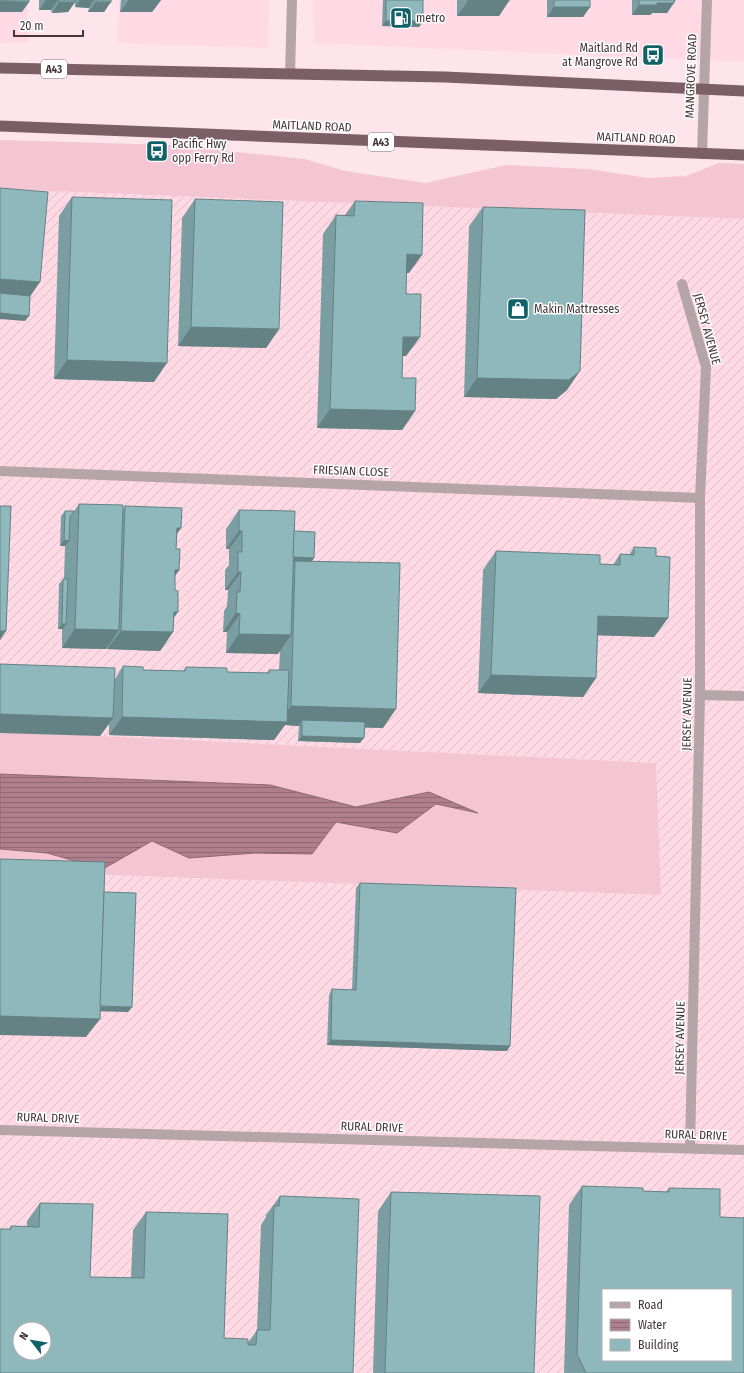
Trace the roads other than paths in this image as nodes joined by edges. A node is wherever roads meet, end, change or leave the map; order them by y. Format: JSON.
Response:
{"nodes":[{"id":1,"x":292,"y":0,"type":"edge"},
{"id":2,"x":707,"y":0,"type":"edge"},
{"id":3,"x":0,"y":68,"type":"edge"},
{"id":4,"x":290,"y":74,"type":"junction"},
{"id":5,"x":704,"y":88,"type":"junction"},
{"id":6,"x":744,"y":91,"type":"edge"},
{"id":7,"x":0,"y":126,"type":"edge"},
{"id":8,"x":702,"y":154,"type":"junction"},
{"id":9,"x":744,"y":155,"type":"edge"},
{"id":10,"x":682,"y":284,"type":"dead end"},
{"id":11,"x":0,"y":471,"type":"edge"},
{"id":12,"x":700,"y":498,"type":"junction"},
{"id":13,"x":700,"y":695,"type":"junction"},
{"id":14,"x":744,"y":696,"type":"edge"},
{"id":15,"x":0,"y":1130,"type":"edge"},
{"id":16,"x":690,"y":1148,"type":"junction"},
{"id":17,"x":744,"y":1150,"type":"edge"}],
"edges":[{"from":1,"to":4,"type":"street"},
{"from":2,"to":5,"type":"street","name":"MANGROVE ROAD"},
{"from":3,"to":4,"type":"highway","number":"A43"},
{"from":4,"to":5,"type":"highway","number":"A43"},
{"from":5,"to":6,"type":"highway","number":"A43"},
{"from":5,"to":8,"type":"street","name":"MANGROVE ROAD"},
{"from":7,"to":8,"type":"highway","name":"MAITLAND ROAD","number":"A43"},
{"from":8,"to":9,"type":"highway","name":"MAITLAND ROAD","number":"A43"},
{"from":10,"to":12,"type":"street","name":"JERSEY AVENUE"},
{"from":11,"to":12,"type":"street","name":"FRIESIAN CLOSE"},
{"from":12,"to":13,"type":"street","name":"JERSEY AVENUE"},
{"from":13,"to":14,"type":"street"},
{"from":13,"to":16,"type":"street","name":"JERSEY AVENUE"},
{"from":15,"to":16,"type":"street","name":"RURAL DRIVE"},
{"from":16,"to":17,"type":"street","name":"RURAL DRIVE"}]}
